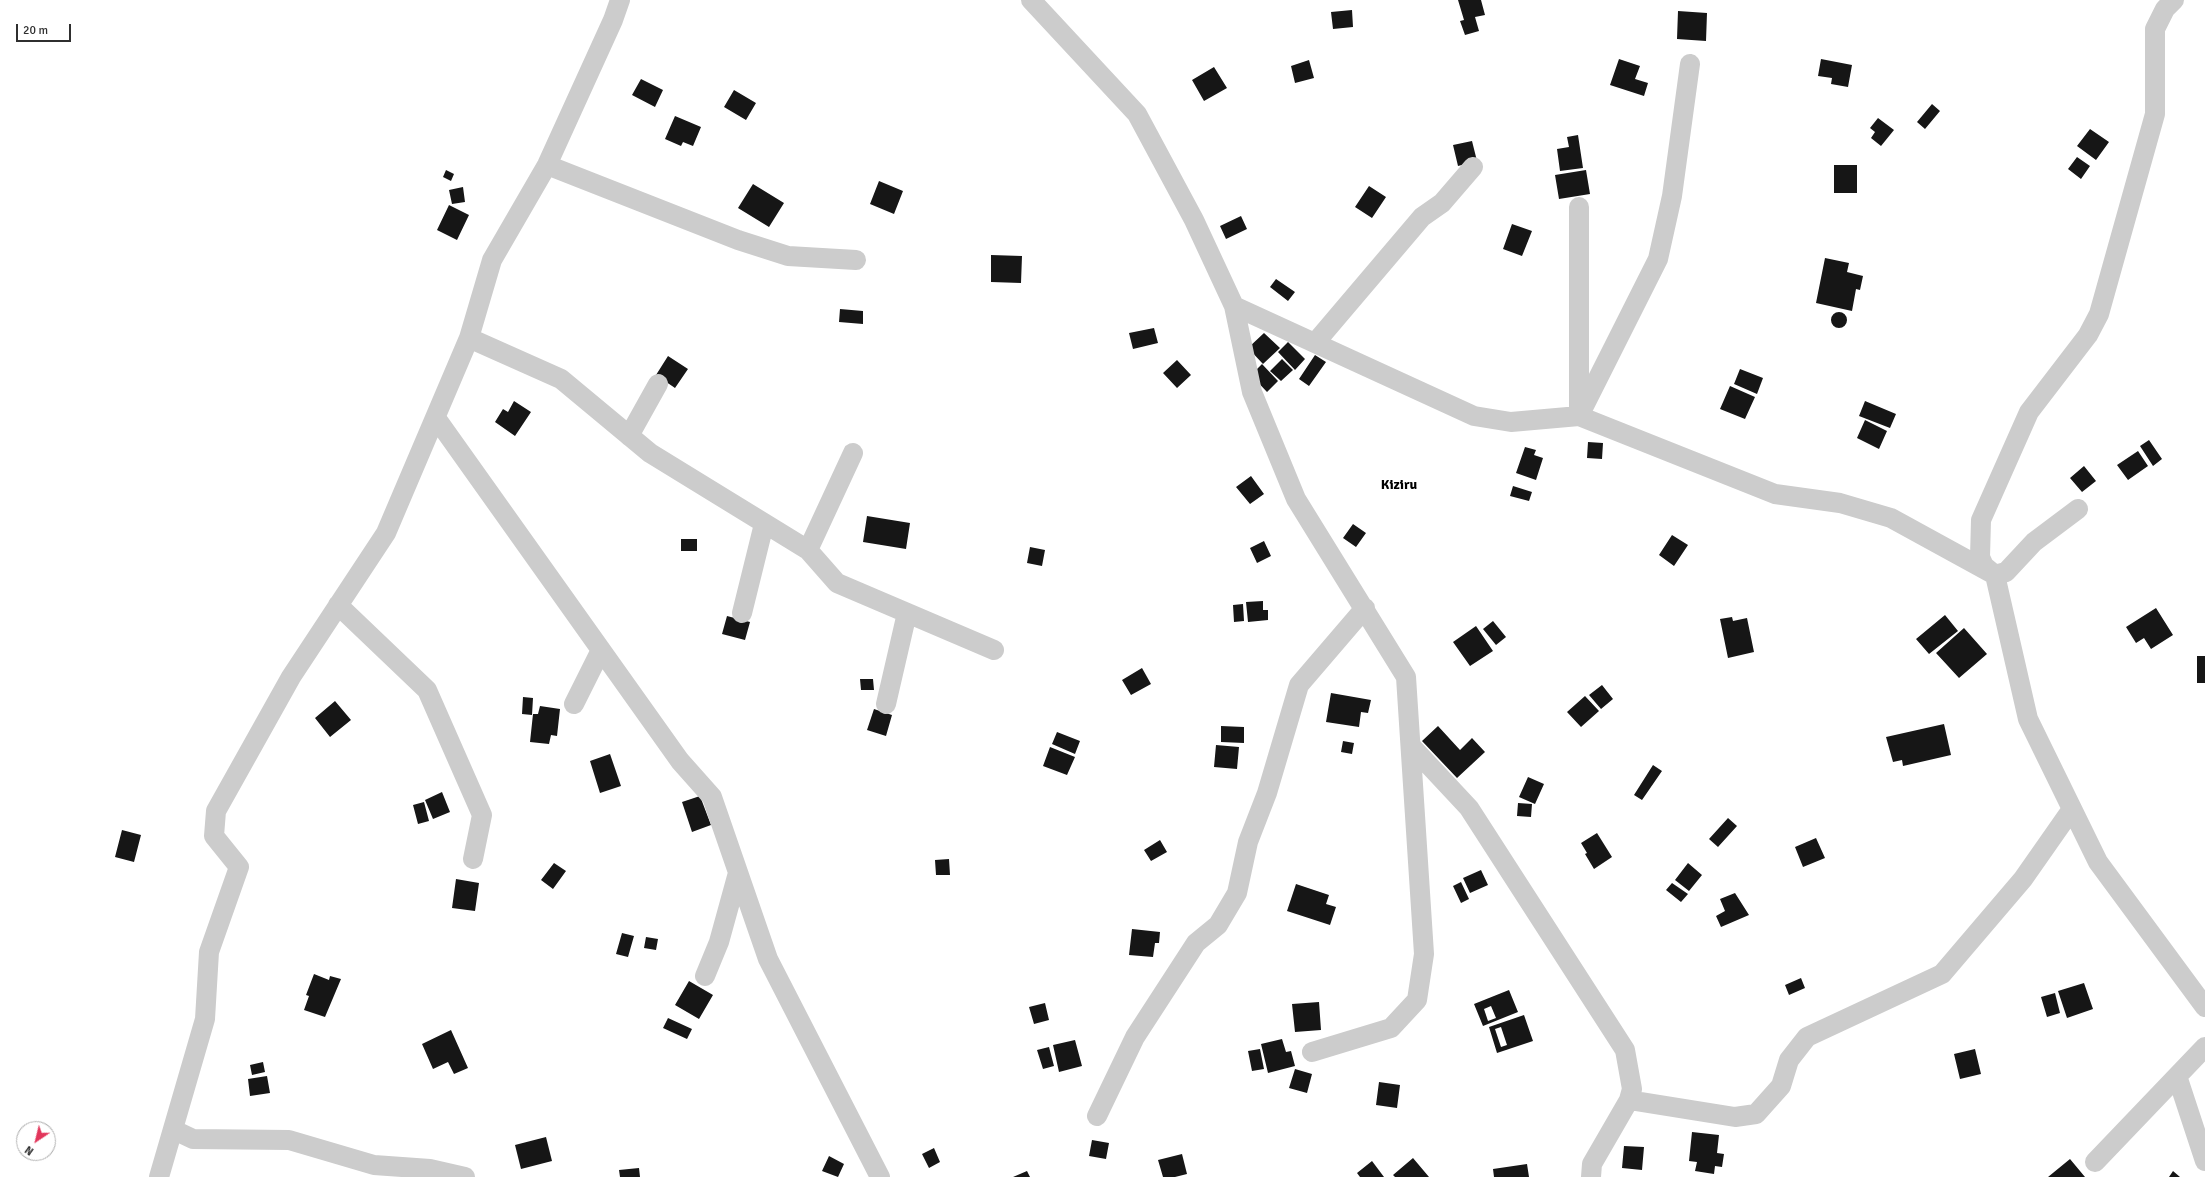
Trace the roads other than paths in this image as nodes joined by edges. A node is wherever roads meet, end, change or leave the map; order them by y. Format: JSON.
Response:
{"nodes":[{"id":1,"x":620,"y":0,"type":"edge"},
{"id":2,"x":1031,"y":0,"type":"edge"},
{"id":3,"x":2174,"y":0,"type":"edge"},
{"id":4,"x":1690,"y":64,"type":"dead end"},
{"id":5,"x":547,"y":165,"type":"junction"},
{"id":6,"x":1473,"y":167,"type":"dead end"},
{"id":7,"x":1579,"y":207,"type":"dead end"},
{"id":8,"x":856,"y":260,"type":"dead end"},
{"id":9,"x":1234,"y":306,"type":"junction"},
{"id":10,"x":470,"y":338,"type":"junction"},
{"id":11,"x":1314,"y":343,"type":"junction"},
{"id":12,"x":658,"y":384,"type":"dead end"},
{"id":13,"x":1579,"y":416,"type":"junction"},
{"id":14,"x":436,"y":418,"type":"junction"},
{"id":15,"x":629,"y":436,"type":"junction"},
{"id":16,"x":853,"y":453,"type":"dead end"},
{"id":17,"x":2078,"y":509,"type":"dead end"},
{"id":18,"x":764,"y":524,"type":"junction"},
{"id":19,"x":808,"y":550,"type":"junction"},
{"id":20,"x":1995,"y":575,"type":"junction"},
{"id":21,"x":338,"y":605,"type":"junction"},
{"id":22,"x":1364,"y":608,"type":"junction"},
{"id":23,"x":742,"y":613,"type":"dead end"},
{"id":24,"x":907,"y":613,"type":"junction"},
{"id":25,"x":601,"y":650,"type":"junction"},
{"id":26,"x":994,"y":650,"type":"dead end"},
{"id":27,"x":574,"y":704,"type":"dead end"},
{"id":28,"x":886,"y":704,"type":"dead end"},
{"id":29,"x":1412,"y":747,"type":"junction"},
{"id":30,"x":2072,"y":809,"type":"junction"},
{"id":31,"x":473,"y":859,"type":"dead end"},
{"id":32,"x":738,"y":873,"type":"junction"},
{"id":33,"x":705,"y":976,"type":"dead end"},
{"id":34,"x":2205,"y":1007,"type":"edge"},
{"id":35,"x":2205,"y":1047,"type":"edge"},
{"id":36,"x":1312,"y":1052,"type":"dead end"},
{"id":37,"x":2177,"y":1076,"type":"junction"},
{"id":38,"x":1629,"y":1100,"type":"junction"},
{"id":39,"x":1097,"y":1116,"type":"dead end"},
{"id":40,"x":174,"y":1130,"type":"junction"},
{"id":41,"x":2205,"y":1161,"type":"edge"},
{"id":42,"x":2095,"y":1162,"type":"dead end"},
{"id":43,"x":159,"y":1177,"type":"edge"},
{"id":44,"x":464,"y":1177,"type":"edge"},
{"id":45,"x":880,"y":1177,"type":"edge"},
{"id":46,"x":1591,"y":1177,"type":"edge"}],
"edges":[{"from":1,"to":5,"type":"street"},
{"from":2,"to":9,"type":"street"},
{"from":3,"to":20,"type":"street"},
{"from":4,"to":13,"type":"street"},
{"from":5,"to":8,"type":"street"},
{"from":5,"to":10,"type":"street"},
{"from":6,"to":11,"type":"street"},
{"from":7,"to":13,"type":"street"},
{"from":9,"to":11,"type":"street"},
{"from":9,"to":22,"type":"street"},
{"from":10,"to":14,"type":"street"},
{"from":10,"to":15,"type":"street"},
{"from":11,"to":13,"type":"street"},
{"from":12,"to":15,"type":"street"},
{"from":13,"to":20,"type":"street"},
{"from":14,"to":21,"type":"street"},
{"from":14,"to":25,"type":"street"},
{"from":15,"to":18,"type":"street"},
{"from":16,"to":19,"type":"street"},
{"from":17,"to":20,"type":"street"},
{"from":18,"to":19,"type":"street"},
{"from":18,"to":23,"type":"street"},
{"from":19,"to":24,"type":"street"},
{"from":20,"to":30,"type":"street"},
{"from":21,"to":31,"type":"street"},
{"from":21,"to":40,"type":"street"},
{"from":22,"to":29,"type":"street"},
{"from":22,"to":39,"type":"street"},
{"from":24,"to":26,"type":"street"},
{"from":24,"to":28,"type":"street"},
{"from":25,"to":27,"type":"street"},
{"from":25,"to":32,"type":"street"},
{"from":29,"to":36,"type":"street"},
{"from":29,"to":38,"type":"street"},
{"from":30,"to":34,"type":"street"},
{"from":30,"to":38,"type":"street"},
{"from":32,"to":33,"type":"street"},
{"from":32,"to":45,"type":"street"},
{"from":35,"to":37,"type":"street"},
{"from":37,"to":41,"type":"street"},
{"from":37,"to":42,"type":"street"},
{"from":38,"to":46,"type":"street"},
{"from":40,"to":43,"type":"street"},
{"from":40,"to":44,"type":"street"}]}
